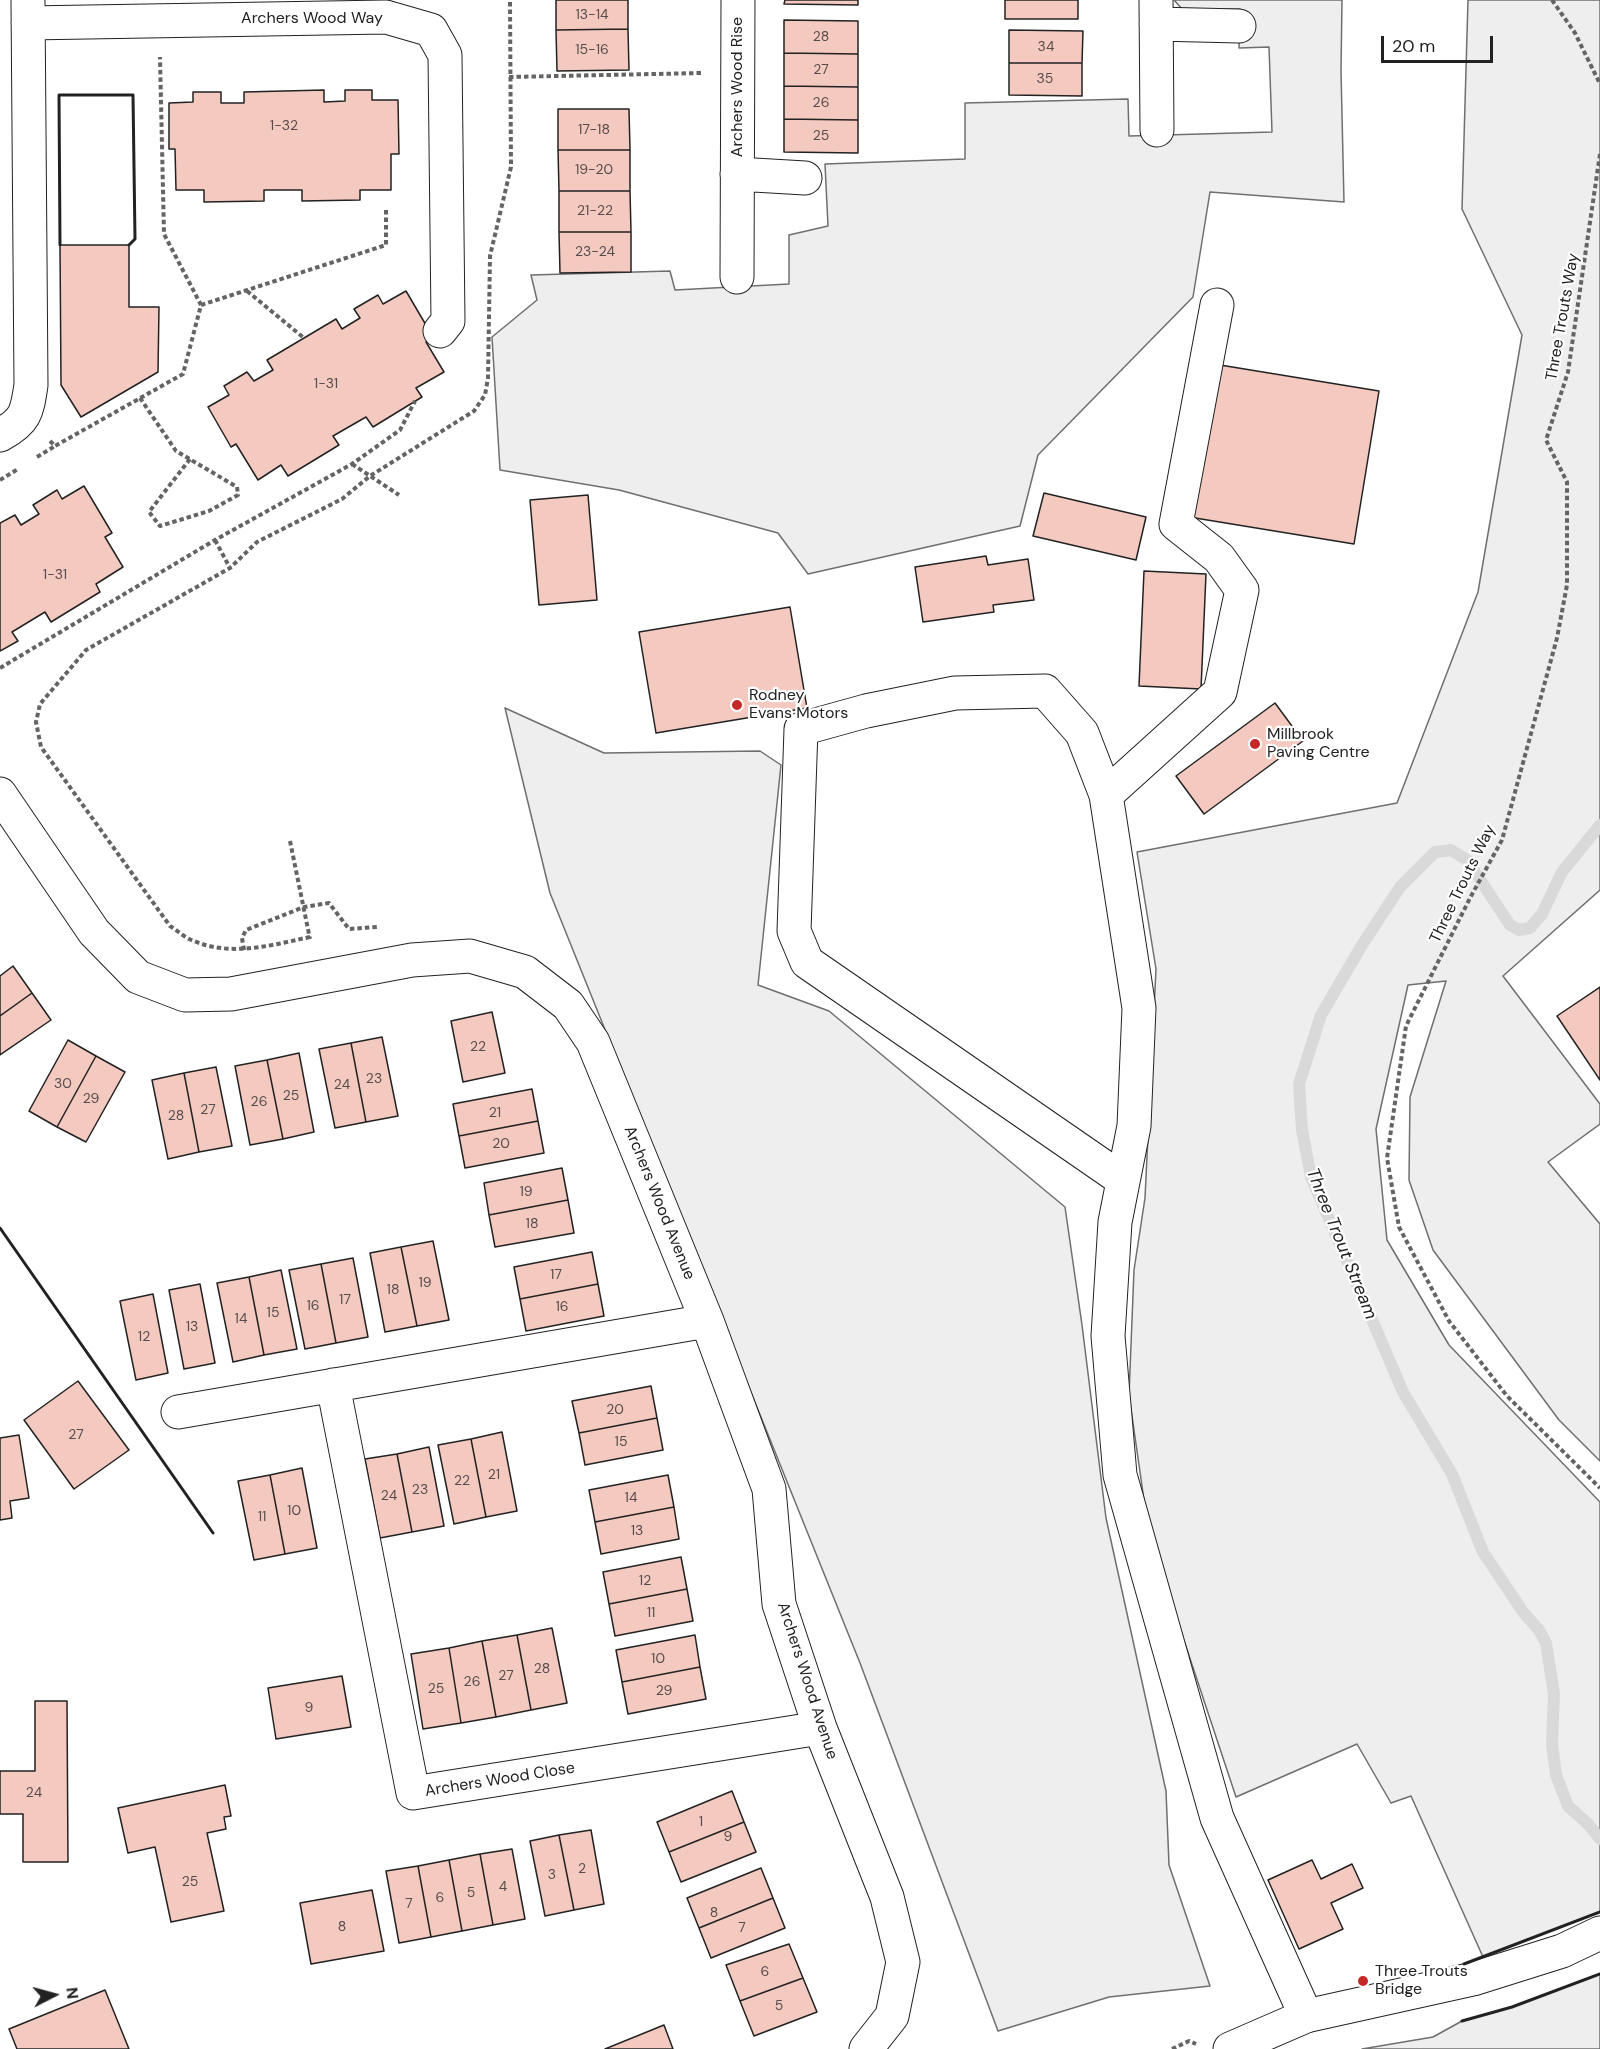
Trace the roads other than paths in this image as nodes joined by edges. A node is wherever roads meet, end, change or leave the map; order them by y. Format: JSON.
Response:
{"nodes":[{"id":1,"x":738,"y":0,"type":"edge"},
{"id":2,"x":28,"y":11,"type":"edge"},
{"id":3,"x":1156,"y":12,"type":"edge"},
{"id":4,"x":1239,"y":26,"type":"dead end"},
{"id":5,"x":1157,"y":130,"type":"dead end"},
{"id":6,"x":737,"y":174,"type":"junction"},
{"id":7,"x":805,"y":178,"type":"dead end"},
{"id":8,"x":737,"y":277,"type":"dead end"},
{"id":9,"x":1217,"y":305,"type":"dead end"},
{"id":10,"x":440,"y":331,"type":"dead end"},
{"id":11,"x":0,"y":435,"type":"edge"},
{"id":12,"x":0,"y":794,"type":"edge"},
{"id":13,"x":1106,"y":795,"type":"junction"},
{"id":14,"x":1123,"y":1180,"type":"junction"},
{"id":15,"x":707,"y":1321,"type":"junction"},
{"id":16,"x":333,"y":1385,"type":"junction"},
{"id":17,"x":177,"y":1412,"type":"dead end"},
{"id":18,"x":820,"y":1728,"type":"junction"},
{"id":19,"x":1600,"y":1933,"type":"edge"},
{"id":20,"x":1306,"y":2016,"type":"junction"},
{"id":21,"x":866,"y":2049,"type":"edge"},
{"id":22,"x":1230,"y":2049,"type":"edge"}],
"edges":[{"from":1,"to":6,"type":"street","name":"Archers Wood Rise"},
{"from":2,"to":10,"type":"street","name":"Archers Wood Way"},
{"from":2,"to":11,"type":"street","name":"Archers Wood Way"},
{"from":3,"to":4,"type":"street"},
{"from":3,"to":5,"type":"street"},
{"from":6,"to":7,"type":"street","name":"Archers Wood Rise"},
{"from":6,"to":8,"type":"street","name":"Archers Wood Rise"},
{"from":9,"to":13,"type":"street"},
{"from":12,"to":15,"type":"street","name":"Archers Wood Avenue"},
{"from":13,"to":14,"type":"street"},
{"from":13,"to":14,"type":"street"},
{"from":14,"to":20,"type":"street"},
{"from":15,"to":16,"type":"street"},
{"from":15,"to":18,"type":"street","name":"Archers Wood Avenue"},
{"from":16,"to":17,"type":"street"},
{"from":16,"to":18,"type":"street","name":"Archers Wood Close"},
{"from":18,"to":21,"type":"street","name":"Archers Wood Avenue"},
{"from":19,"to":20,"type":"street"},
{"from":20,"to":22,"type":"street"}]}
